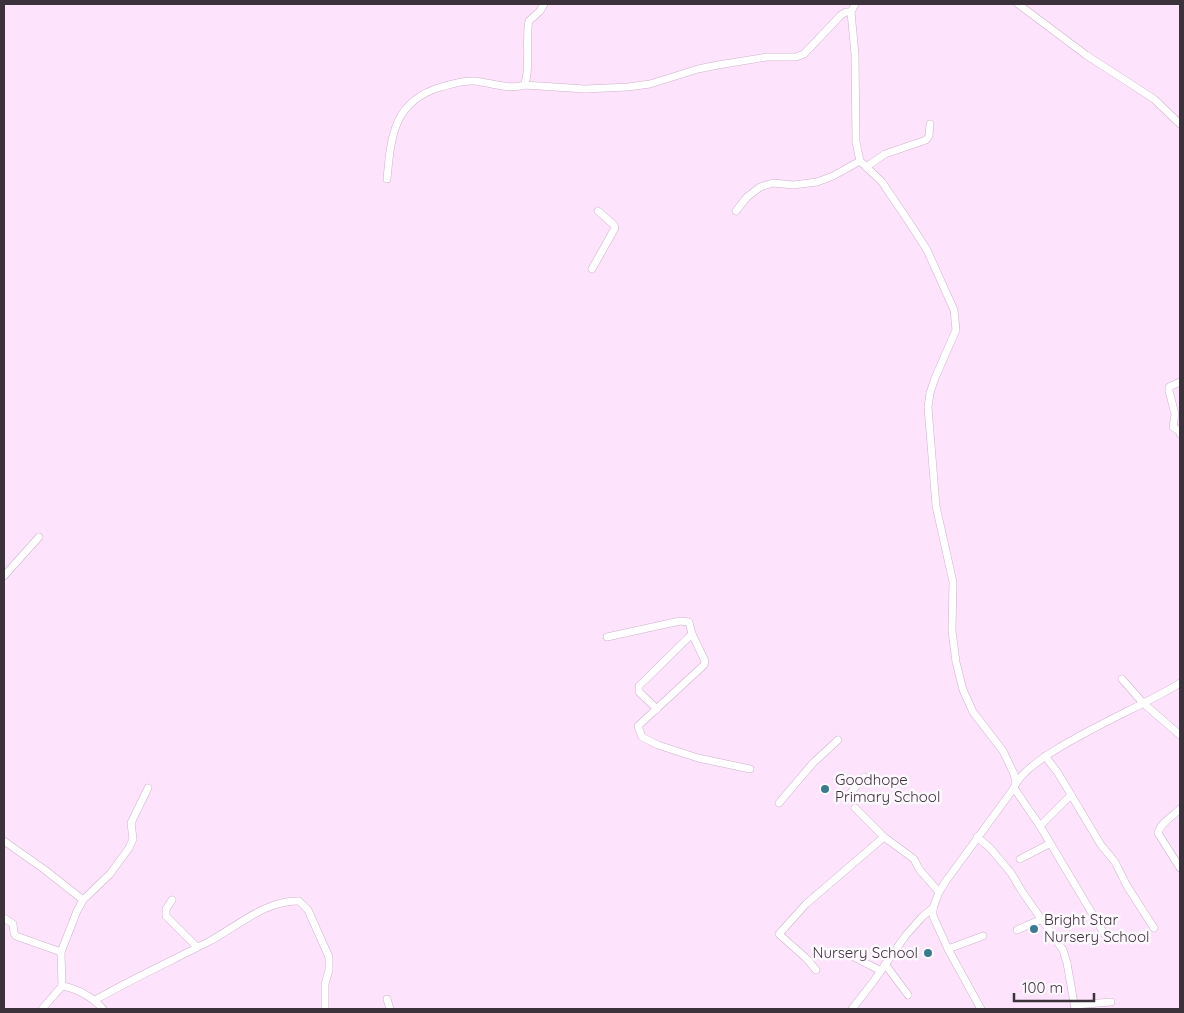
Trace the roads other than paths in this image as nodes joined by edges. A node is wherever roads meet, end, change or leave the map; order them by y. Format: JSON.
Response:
{"nodes":[{"id":1,"x":544,"y":4,"type":"edge"},
{"id":2,"x":855,"y":4,"type":"edge"},
{"id":3,"x":1018,"y":4,"type":"edge"},
{"id":4,"x":851,"y":12,"type":"junction"},
{"id":5,"x":524,"y":85,"type":"junction"},
{"id":6,"x":930,"y":124,"type":"dead end"},
{"id":7,"x":1180,"y":124,"type":"edge"},
{"id":8,"x":860,"y":161,"type":"junction"},
{"id":9,"x":866,"y":167,"type":"junction"},
{"id":10,"x":387,"y":179,"type":"dead end"},
{"id":11,"x":598,"y":211,"type":"dead end"},
{"id":12,"x":736,"y":211,"type":"dead end"},
{"id":13,"x":592,"y":269,"type":"dead end"},
{"id":14,"x":1180,"y":382,"type":"edge"},
{"id":15,"x":1180,"y":434,"type":"edge"},
{"id":16,"x":39,"y":536,"type":"dead end"},
{"id":17,"x":4,"y":576,"type":"edge"},
{"id":18,"x":692,"y":634,"type":"junction"},
{"id":19,"x":607,"y":637,"type":"dead end"},
{"id":20,"x":1122,"y":679,"type":"dead end"},
{"id":21,"x":1180,"y":683,"type":"edge"},
{"id":22,"x":1143,"y":703,"type":"junction"},
{"id":23,"x":657,"y":709,"type":"junction"},
{"id":24,"x":1180,"y":735,"type":"edge"},
{"id":25,"x":838,"y":740,"type":"dead end"},
{"id":26,"x":1045,"y":756,"type":"junction"},
{"id":27,"x":750,"y":769,"type":"dead end"},
{"id":28,"x":864,"y":777,"type":"dead end"},
{"id":29,"x":1015,"y":785,"type":"junction"},
{"id":30,"x":148,"y":788,"type":"dead end"},
{"id":31,"x":1071,"y":795,"type":"junction"},
{"id":32,"x":847,"y":797,"type":"dead end"},
{"id":33,"x":779,"y":803,"type":"dead end"},
{"id":34,"x":855,"y":808,"type":"dead end"},
{"id":35,"x":1180,"y":809,"type":"edge"},
{"id":36,"x":1040,"y":826,"type":"junction"},
{"id":37,"x":884,"y":837,"type":"junction"},
{"id":38,"x":977,"y":837,"type":"junction"},
{"id":39,"x":4,"y":841,"type":"edge"},
{"id":40,"x":1049,"y":844,"type":"junction"},
{"id":41,"x":1020,"y":859,"type":"dead end"},
{"id":42,"x":1180,"y":868,"type":"edge"},
{"id":43,"x":939,"y":892,"type":"junction"},
{"id":44,"x":84,"y":900,"type":"junction"},
{"id":45,"x":172,"y":900,"type":"dead end"},
{"id":46,"x":933,"y":908,"type":"junction"},
{"id":47,"x":4,"y":918,"type":"edge"},
{"id":48,"x":1042,"y":919,"type":"junction"},
{"id":49,"x":1154,"y":928,"type":"dead end"},
{"id":50,"x":1017,"y":930,"type":"dead end"},
{"id":51,"x":1105,"y":935,"type":"dead end"},
{"id":52,"x":982,"y":936,"type":"dead end"},
{"id":53,"x":197,"y":947,"type":"junction"},
{"id":54,"x":948,"y":949,"type":"junction"},
{"id":55,"x":61,"y":952,"type":"junction"},
{"id":56,"x":852,"y":956,"type":"dead end"},
{"id":57,"x":885,"y":964,"type":"junction"},
{"id":58,"x":816,"y":970,"type":"dead end"},
{"id":59,"x":881,"y":971,"type":"junction"},
{"id":60,"x":62,"y":986,"type":"junction"},
{"id":61,"x":908,"y":995,"type":"dead end"},
{"id":62,"x":387,"y":999,"type":"dead end"},
{"id":63,"x":95,"y":1000,"type":"junction"},
{"id":64,"x":1111,"y":1002,"type":"dead end"},
{"id":65,"x":1075,"y":1007,"type":"edge"},
{"id":66,"x":42,"y":1009,"type":"edge"},
{"id":67,"x":103,"y":1009,"type":"edge"},
{"id":68,"x":325,"y":1009,"type":"edge"},
{"id":69,"x":390,"y":1009,"type":"edge"},
{"id":70,"x":852,"y":1009,"type":"edge"},
{"id":71,"x":981,"y":1009,"type":"edge"}],
"edges":[{"from":1,"to":5,"type":"street"},
{"from":2,"to":4,"type":"street"},
{"from":3,"to":7,"type":"street"},
{"from":4,"to":5,"type":"street"},
{"from":4,"to":8,"type":"street"},
{"from":5,"to":10,"type":"street"},
{"from":6,"to":9,"type":"street"},
{"from":8,"to":9,"type":"street"},
{"from":8,"to":12,"type":"street"},
{"from":9,"to":29,"type":"street"},
{"from":11,"to":13,"type":"street"},
{"from":14,"to":15,"type":"street"},
{"from":16,"to":17,"type":"street"},
{"from":18,"to":19,"type":"street"},
{"from":18,"to":23,"type":"street"},
{"from":18,"to":23,"type":"street"},
{"from":20,"to":22,"type":"street"},
{"from":21,"to":22,"type":"street"},
{"from":22,"to":24,"type":"street"},
{"from":22,"to":26,"type":"street"},
{"from":23,"to":27,"type":"street"},
{"from":25,"to":33,"type":"street"},
{"from":26,"to":29,"type":"street"},
{"from":26,"to":31,"type":"street"},
{"from":28,"to":32,"type":"street"},
{"from":29,"to":36,"type":"street"},
{"from":29,"to":38,"type":"street"},
{"from":30,"to":44,"type":"street"},
{"from":31,"to":36,"type":"street"},
{"from":31,"to":49,"type":"street"},
{"from":34,"to":37,"type":"street"},
{"from":35,"to":42,"type":"street"},
{"from":36,"to":40,"type":"street"},
{"from":37,"to":43,"type":"street"},
{"from":37,"to":58,"type":"street"},
{"from":38,"to":43,"type":"street"},
{"from":38,"to":48,"type":"street"},
{"from":39,"to":44,"type":"street"},
{"from":40,"to":41,"type":"street"},
{"from":40,"to":51,"type":"street"},
{"from":43,"to":46,"type":"street"},
{"from":44,"to":55,"type":"street"},
{"from":45,"to":53,"type":"street"},
{"from":46,"to":54,"type":"street"},
{"from":46,"to":57,"type":"street"},
{"from":47,"to":55,"type":"street"},
{"from":48,"to":50,"type":"street"},
{"from":48,"to":65,"type":"street"},
{"from":52,"to":54,"type":"street"},
{"from":53,"to":63,"type":"street"},
{"from":53,"to":68,"type":"street"},
{"from":54,"to":71,"type":"street"},
{"from":55,"to":60,"type":"street"},
{"from":56,"to":59,"type":"street"},
{"from":57,"to":59,"type":"street"},
{"from":57,"to":61,"type":"street"},
{"from":59,"to":70,"type":"street"},
{"from":60,"to":63,"type":"street"},
{"from":60,"to":66,"type":"street"},
{"from":62,"to":69,"type":"street"},
{"from":63,"to":67,"type":"street"},
{"from":64,"to":65,"type":"street"}]}
